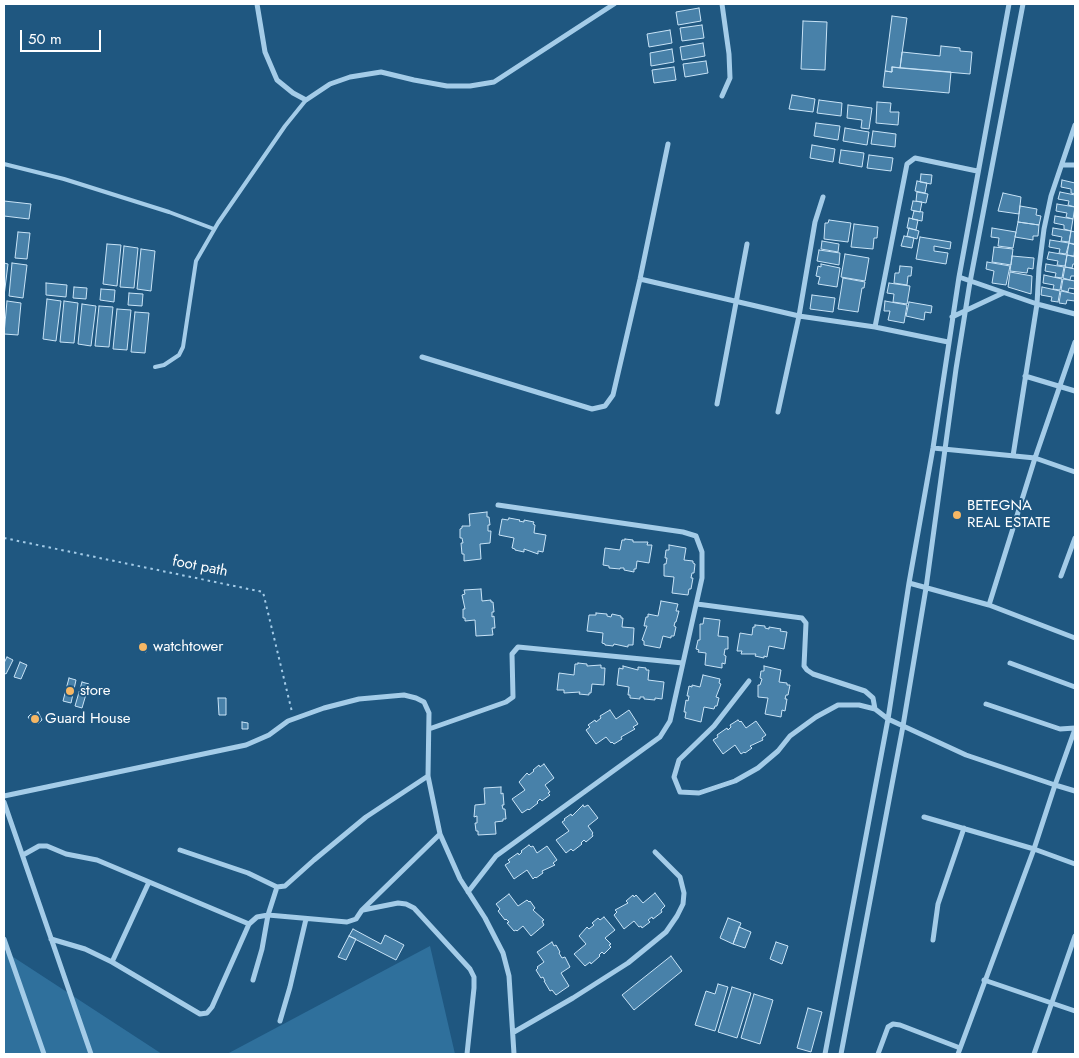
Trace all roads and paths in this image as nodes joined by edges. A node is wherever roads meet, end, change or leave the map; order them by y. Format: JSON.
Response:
{"nodes":[{"id":1,"x":257,"y":4,"type":"edge"},
{"id":2,"x":614,"y":4,"type":"edge"},
{"id":3,"x":722,"y":4,"type":"edge"},
{"id":4,"x":1009,"y":4,"type":"edge"},
{"id":5,"x":1023,"y":4,"type":"edge"},
{"id":6,"x":722,"y":96,"type":"dead end"},
{"id":7,"x":306,"y":100,"type":"junction"},
{"id":8,"x":1075,"y":125,"type":"edge"},
{"id":9,"x":668,"y":144,"type":"dead end"},
{"id":10,"x":4,"y":164,"type":"edge"},
{"id":11,"x":1062,"y":165,"type":"junction"},
{"id":12,"x":1075,"y":165,"type":"edge"},
{"id":13,"x":978,"y":171,"type":"junction"},
{"id":14,"x":823,"y":197,"type":"dead end"},
{"id":15,"x":214,"y":228,"type":"junction"},
{"id":16,"x":747,"y":244,"type":"dead end"},
{"id":17,"x":959,"y":277,"type":"junction"},
{"id":18,"x":640,"y":279,"type":"junction"},
{"id":19,"x":970,"y":282,"type":"junction"},
{"id":20,"x":1004,"y":293,"type":"junction"},
{"id":21,"x":735,"y":301,"type":"junction"},
{"id":22,"x":1037,"y":304,"type":"junction"},
{"id":23,"x":965,"y":312,"type":"junction"},
{"id":24,"x":1075,"y":314,"type":"edge"},
{"id":25,"x":799,"y":316,"type":"junction"},
{"id":26,"x":952,"y":317,"type":"junction"},
{"id":27,"x":875,"y":327,"type":"junction"},
{"id":28,"x":948,"y":342,"type":"junction"},
{"id":29,"x":1075,"y":342,"type":"edge"},
{"id":30,"x":422,"y":357,"type":"dead end"},
{"id":31,"x":155,"y":367,"type":"dead end"},
{"id":32,"x":1025,"y":376,"type":"junction"},
{"id":33,"x":1060,"y":385,"type":"junction"},
{"id":34,"x":1075,"y":391,"type":"edge"},
{"id":35,"x":717,"y":404,"type":"dead end"},
{"id":36,"x":778,"y":412,"type":"dead end"},
{"id":37,"x":933,"y":448,"type":"junction"},
{"id":38,"x":945,"y":449,"type":"junction"},
{"id":39,"x":1013,"y":456,"type":"junction"},
{"id":40,"x":1035,"y":458,"type":"junction"},
{"id":41,"x":1075,"y":472,"type":"edge"},
{"id":42,"x":498,"y":505,"type":"dead end"},
{"id":43,"x":4,"y":538,"type":"edge"},
{"id":44,"x":1075,"y":538,"type":"edge"},
{"id":45,"x":1061,"y":576,"type":"dead end"},
{"id":46,"x":909,"y":584,"type":"junction"},
{"id":47,"x":926,"y":588,"type":"junction"},
{"id":48,"x":696,"y":604,"type":"junction"},
{"id":49,"x":989,"y":605,"type":"junction"},
{"id":50,"x":1075,"y":638,"type":"edge"},
{"id":51,"x":683,"y":663,"type":"junction"},
{"id":52,"x":1010,"y":664,"type":"dead end"},
{"id":53,"x":749,"y":681,"type":"dead end"},
{"id":54,"x":1075,"y":687,"type":"edge"},
{"id":55,"x":986,"y":704,"type":"dead end"},
{"id":56,"x":875,"y":709,"type":"junction"},
{"id":57,"x":294,"y":719,"type":"junction"},
{"id":58,"x":888,"y":719,"type":"junction"},
{"id":59,"x":903,"y":726,"type":"junction"},
{"id":60,"x":429,"y":729,"type":"junction"},
{"id":61,"x":1075,"y":729,"type":"edge"},
{"id":62,"x":428,"y":776,"type":"junction"},
{"id":63,"x":1055,"y":785,"type":"junction"},
{"id":64,"x":1075,"y":791,"type":"edge"},
{"id":65,"x":4,"y":796,"type":"edge"},
{"id":66,"x":4,"y":802,"type":"edge"},
{"id":67,"x":924,"y":817,"type":"dead end"},
{"id":68,"x":964,"y":828,"type":"junction"},
{"id":69,"x":440,"y":834,"type":"junction"},
{"id":70,"x":1034,"y":849,"type":"junction"},
{"id":71,"x":180,"y":850,"type":"dead end"},
{"id":72,"x":655,"y":852,"type":"dead end"},
{"id":73,"x":23,"y":855,"type":"junction"},
{"id":74,"x":1075,"y":864,"type":"edge"},
{"id":75,"x":149,"y":882,"type":"junction"},
{"id":76,"x":277,"y":887,"type":"junction"},
{"id":77,"x":468,"y":892,"type":"junction"},
{"id":78,"x":362,"y":910,"type":"junction"},
{"id":79,"x":268,"y":915,"type":"junction"},
{"id":80,"x":306,"y":919,"type":"junction"},
{"id":81,"x":249,"y":924,"type":"junction"},
{"id":82,"x":51,"y":939,"type":"junction"},
{"id":83,"x":1075,"y":939,"type":"edge"},
{"id":84,"x":4,"y":940,"type":"edge"},
{"id":85,"x":933,"y":940,"type":"dead end"},
{"id":86,"x":112,"y":962,"type":"junction"},
{"id":87,"x":253,"y":980,"type":"dead end"},
{"id":88,"x":984,"y":980,"type":"junction"},
{"id":89,"x":1052,"y":1003,"type":"junction"},
{"id":90,"x":1075,"y":1011,"type":"edge"},
{"id":91,"x":280,"y":1021,"type":"dead end"},
{"id":92,"x":514,"y":1032,"type":"junction"},
{"id":93,"x":960,"y":1048,"type":"junction"},
{"id":94,"x":44,"y":1054,"type":"edge"},
{"id":95,"x":91,"y":1054,"type":"edge"},
{"id":96,"x":467,"y":1054,"type":"edge"},
{"id":97,"x":514,"y":1054,"type":"edge"},
{"id":98,"x":825,"y":1054,"type":"edge"},
{"id":99,"x":841,"y":1054,"type":"edge"},
{"id":100,"x":878,"y":1054,"type":"edge"},
{"id":101,"x":958,"y":1054,"type":"edge"},
{"id":102,"x":1034,"y":1054,"type":"edge"}],
"edges":[{"from":1,"to":7,"type":"street"},
{"from":2,"to":7,"type":"street"},
{"from":3,"to":6,"type":"street"},
{"from":4,"to":13,"type":"street"},
{"from":5,"to":19,"type":"street"},
{"from":7,"to":15,"type":"lane"},
{"from":8,"to":11,"type":"street"},
{"from":9,"to":18,"type":"street"},
{"from":10,"to":15,"type":"lane"},
{"from":11,"to":12,"type":"street"},
{"from":11,"to":22,"type":"street"},
{"from":13,"to":17,"type":"street"},
{"from":13,"to":27,"type":"street"},
{"from":14,"to":25,"type":"street"},
{"from":15,"to":31,"type":"lane"},
{"from":16,"to":21,"type":"street"},
{"from":17,"to":19,"type":"street"},
{"from":17,"to":26,"type":"street"},
{"from":18,"to":21,"type":"street"},
{"from":18,"to":30,"type":"street"},
{"from":19,"to":20,"type":"street"},
{"from":19,"to":23,"type":"street"},
{"from":20,"to":22,"type":"street"},
{"from":20,"to":23,"type":"street"},
{"from":21,"to":25,"type":"street"},
{"from":21,"to":35,"type":"street"},
{"from":22,"to":24,"type":"street"},
{"from":22,"to":32,"type":"street"},
{"from":23,"to":26,"type":"street"},
{"from":23,"to":38,"type":"street"},
{"from":25,"to":27,"type":"street"},
{"from":25,"to":36,"type":"street"},
{"from":26,"to":28,"type":"street"},
{"from":27,"to":28,"type":"street"},
{"from":28,"to":37,"type":"street"},
{"from":29,"to":33,"type":"street"},
{"from":32,"to":33,"type":"street"},
{"from":32,"to":39,"type":"street"},
{"from":33,"to":34,"type":"street"},
{"from":33,"to":40,"type":"street"},
{"from":37,"to":38,"type":"street"},
{"from":37,"to":46,"type":"street"},
{"from":38,"to":39,"type":"street"},
{"from":38,"to":47,"type":"street"},
{"from":39,"to":40,"type":"street"},
{"from":40,"to":41,"type":"street"},
{"from":40,"to":49,"type":"street"},
{"from":42,"to":48,"type":"street"},
{"from":43,"to":57,"type":"path","name":"foot path"},
{"from":44,"to":45,"type":"street"},
{"from":46,"to":47,"type":"street"},
{"from":46,"to":58,"type":"street"},
{"from":47,"to":49,"type":"street"},
{"from":47,"to":59,"type":"street"},
{"from":48,"to":51,"type":"street"},
{"from":48,"to":56,"type":"street"},
{"from":49,"to":50,"type":"street"},
{"from":51,"to":60,"type":"street"},
{"from":51,"to":77,"type":"street"},
{"from":52,"to":54,"type":"street"},
{"from":53,"to":56,"type":"street"},
{"from":55,"to":61,"type":"street"},
{"from":56,"to":58,"type":"street"},
{"from":57,"to":60,"type":"street"},
{"from":57,"to":65,"type":"street"},
{"from":58,"to":59,"type":"street"},
{"from":58,"to":98,"type":"street"},
{"from":59,"to":63,"type":"street"},
{"from":59,"to":99,"type":"street"},
{"from":60,"to":62,"type":"street"},
{"from":61,"to":63,"type":"street"},
{"from":62,"to":69,"type":"street"},
{"from":62,"to":76,"type":"street"},
{"from":63,"to":64,"type":"street"},
{"from":63,"to":70,"type":"street"},
{"from":66,"to":73,"type":"street"},
{"from":67,"to":68,"type":"street"},
{"from":68,"to":70,"type":"street"},
{"from":68,"to":85,"type":"street"},
{"from":69,"to":77,"type":"street"},
{"from":69,"to":78,"type":"street"},
{"from":70,"to":74,"type":"street"},
{"from":70,"to":88,"type":"street"},
{"from":71,"to":76,"type":"street"},
{"from":72,"to":92,"type":"street"},
{"from":73,"to":75,"type":"street"},
{"from":73,"to":82,"type":"street"},
{"from":75,"to":81,"type":"street"},
{"from":75,"to":86,"type":"street"},
{"from":76,"to":79,"type":"street"},
{"from":77,"to":92,"type":"street"},
{"from":78,"to":80,"type":"street"},
{"from":78,"to":96,"type":"street"},
{"from":79,"to":80,"type":"street"},
{"from":79,"to":81,"type":"street"},
{"from":79,"to":87,"type":"street"},
{"from":80,"to":91,"type":"street"},
{"from":81,"to":86,"type":"street"},
{"from":82,"to":86,"type":"street"},
{"from":82,"to":95,"type":"street"},
{"from":83,"to":89,"type":"street"},
{"from":84,"to":94,"type":"street"},
{"from":88,"to":89,"type":"street"},
{"from":88,"to":93,"type":"street"},
{"from":89,"to":90,"type":"street"},
{"from":89,"to":102,"type":"street"},
{"from":92,"to":97,"type":"street"},
{"from":93,"to":100,"type":"street"},
{"from":93,"to":101,"type":"street"}]}
